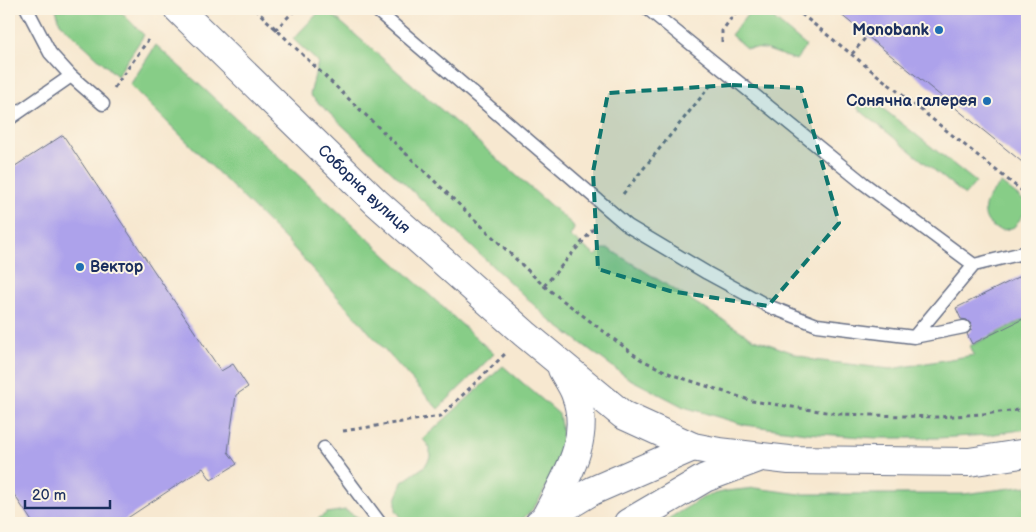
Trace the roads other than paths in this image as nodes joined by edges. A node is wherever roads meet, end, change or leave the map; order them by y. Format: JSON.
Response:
{"nodes":[{"id":1,"x":27,"y":9,"type":"edge"},
{"id":2,"x":178,"y":9,"type":"edge"},
{"id":3,"x":375,"y":9,"type":"edge"},
{"id":4,"x":648,"y":9,"type":"edge"},
{"id":5,"x":72,"y":76,"type":"junction"},
{"id":6,"x":103,"y":104,"type":"road end"},
{"id":7,"x":9,"y":119,"type":"edge"},
{"id":8,"x":1027,"y":252,"type":"edge"},
{"id":9,"x":974,"y":265,"type":"junction"},
{"id":10,"x":964,"y":327,"type":"dead end"},
{"id":11,"x":914,"y":337,"type":"junction"},
{"id":12,"x":558,"y":360,"type":"junction"},
{"id":13,"x":693,"y":447,"type":"junction"},
{"id":14,"x":324,"y":448,"type":"dead end"},
{"id":15,"x":1027,"y":453,"type":"edge"},
{"id":16,"x":762,"y":457,"type":"junction"},
{"id":17,"x":542,"y":521,"type":"edge"},
{"id":18,"x":380,"y":523,"type":"edge"},
{"id":19,"x":628,"y":523,"type":"edge"}],
"edges":[{"from":1,"to":5,"type":"lane"},
{"from":2,"to":12,"type":"street","name":"Соборна вулиця"},
{"from":3,"to":11,"type":"lane"},
{"from":4,"to":9,"type":"lane"},
{"from":5,"to":6,"type":"lane"},
{"from":5,"to":7,"type":"lane"},
{"from":8,"to":9,"type":"lane"},
{"from":9,"to":11,"type":"lane"},
{"from":10,"to":11,"type":"lane"},
{"from":12,"to":13,"type":"street","name":"Соборна вулиця"},
{"from":12,"to":17,"type":"street"},
{"from":13,"to":16,"type":"street","name":"Соборна вулиця"},
{"from":13,"to":17,"type":"street"},
{"from":14,"to":18,"type":"lane"},
{"from":15,"to":16,"type":"street","name":"Соборна вулиця"},
{"from":16,"to":19,"type":"street"}]}
